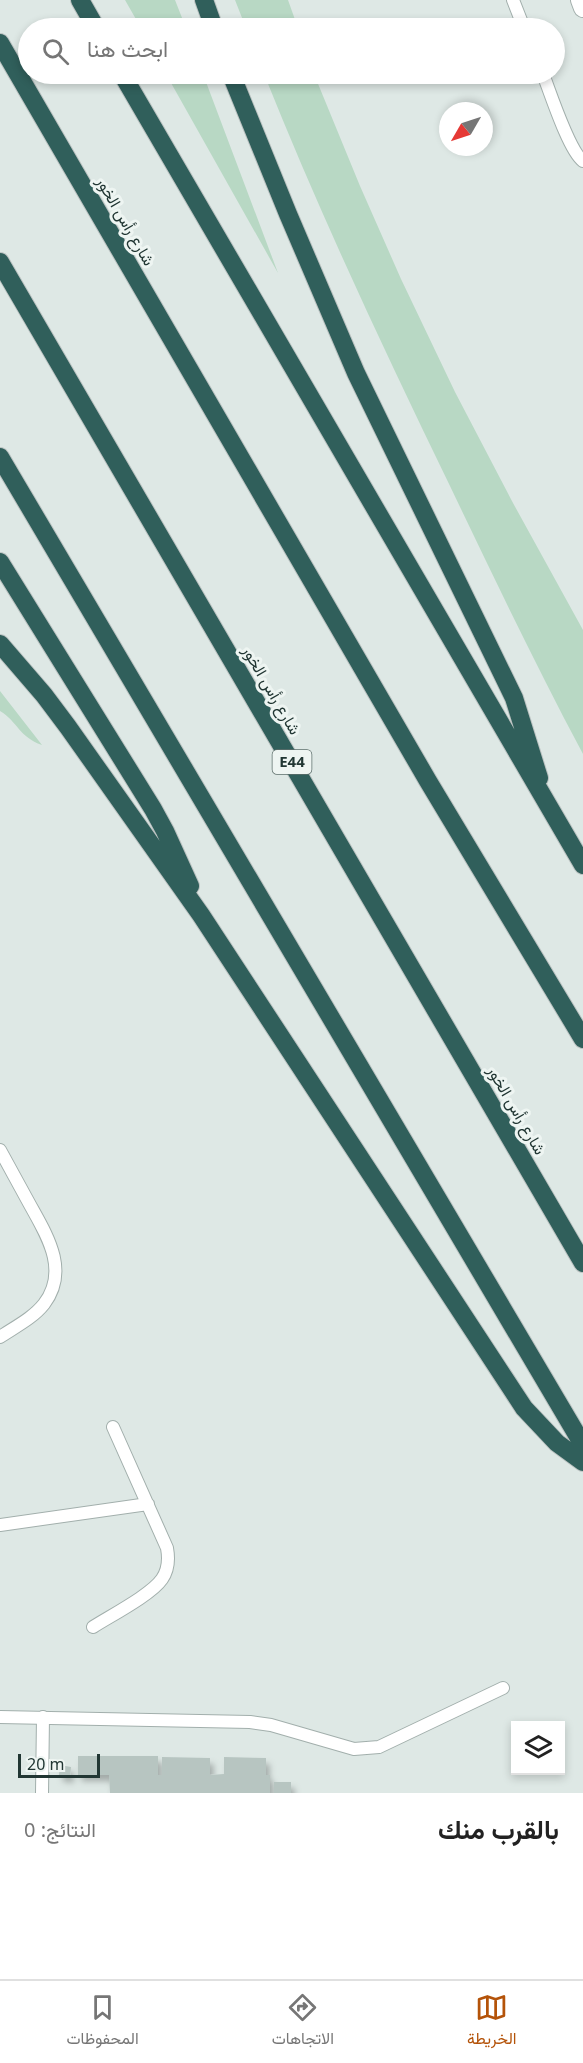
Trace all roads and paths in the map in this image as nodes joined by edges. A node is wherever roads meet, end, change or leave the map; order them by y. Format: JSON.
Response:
{"nodes":[{"id":1,"x":80,"y":0,"type":"edge"},
{"id":2,"x":204,"y":0,"type":"edge"},
{"id":3,"x":513,"y":0,"type":"edge"},
{"id":4,"x":580,"y":0,"type":"edge"},
{"id":5,"x":583,"y":8,"type":"edge"},
{"id":6,"x":90,"y":18,"type":"edge"},
{"id":7,"x":210,"y":18,"type":"edge"},
{"id":8,"x":520,"y":18,"type":"edge"},
{"id":9,"x":0,"y":43,"type":"edge"},
{"id":10,"x":18,"y":74,"type":"edge"},
{"id":11,"x":24,"y":84,"type":"edge"},
{"id":12,"x":128,"y":84,"type":"edge"},
{"id":13,"x":235,"y":84,"type":"edge"},
{"id":14,"x":547,"y":84,"type":"edge"},
{"id":15,"x":583,"y":161,"type":"edge"},
{"id":16,"x":0,"y":261,"type":"edge"},
{"id":17,"x":0,"y":457,"type":"edge"},
{"id":18,"x":0,"y":562,"type":"edge"},
{"id":19,"x":0,"y":644,"type":"edge"},
{"id":20,"x":544,"y":800,"type":"junction"},
{"id":21,"x":583,"y":865,"type":"edge"},
{"id":22,"x":201,"y":915,"type":"junction"},
{"id":23,"x":583,"y":1039,"type":"edge"},
{"id":24,"x":0,"y":1150,"type":"edge"},
{"id":25,"x":583,"y":1263,"type":"edge"},
{"id":26,"x":0,"y":1337,"type":"edge"},
{"id":27,"x":113,"y":1427,"type":"dead end"},
{"id":28,"x":583,"y":1445,"type":"edge"},
{"id":29,"x":583,"y":1462,"type":"edge"},
{"id":30,"x":148,"y":1504,"type":"junction"},
{"id":31,"x":0,"y":1525,"type":"edge"},
{"id":32,"x":93,"y":1627,"type":"dead end"},
{"id":33,"x":503,"y":1688,"type":"dead end"},
{"id":34,"x":0,"y":1717,"type":"edge"},
{"id":35,"x":43,"y":1717,"type":"junction"},
{"id":36,"x":42,"y":1793,"type":"edge"}],
"edges":[{"from":1,"to":6,"type":"highway"},
{"from":2,"to":7,"type":"highway"},
{"from":3,"to":8,"type":"lane"},
{"from":4,"to":5,"type":"street"},
{"from":9,"to":10,"type":"highway","name":"شارع رأس الخور"},
{"from":11,"to":23,"type":"highway","name":"شارع رأس الخور"},
{"from":12,"to":20,"type":"highway"},
{"from":13,"to":20,"type":"highway"},
{"from":14,"to":15,"type":"lane"},
{"from":16,"to":25,"type":"highway","name":"شارع رأس الخور","number":"E44"},
{"from":17,"to":28,"type":"highway"},
{"from":18,"to":22,"type":"highway"},
{"from":19,"to":22,"type":"highway"},
{"from":20,"to":21,"type":"highway"},
{"from":22,"to":29,"type":"highway"},
{"from":24,"to":26,"type":"lane"},
{"from":27,"to":30,"type":"lane"},
{"from":30,"to":31,"type":"lane"},
{"from":30,"to":32,"type":"lane"},
{"from":33,"to":35,"type":"lane"},
{"from":34,"to":35,"type":"lane"},
{"from":35,"to":36,"type":"lane"}]}
